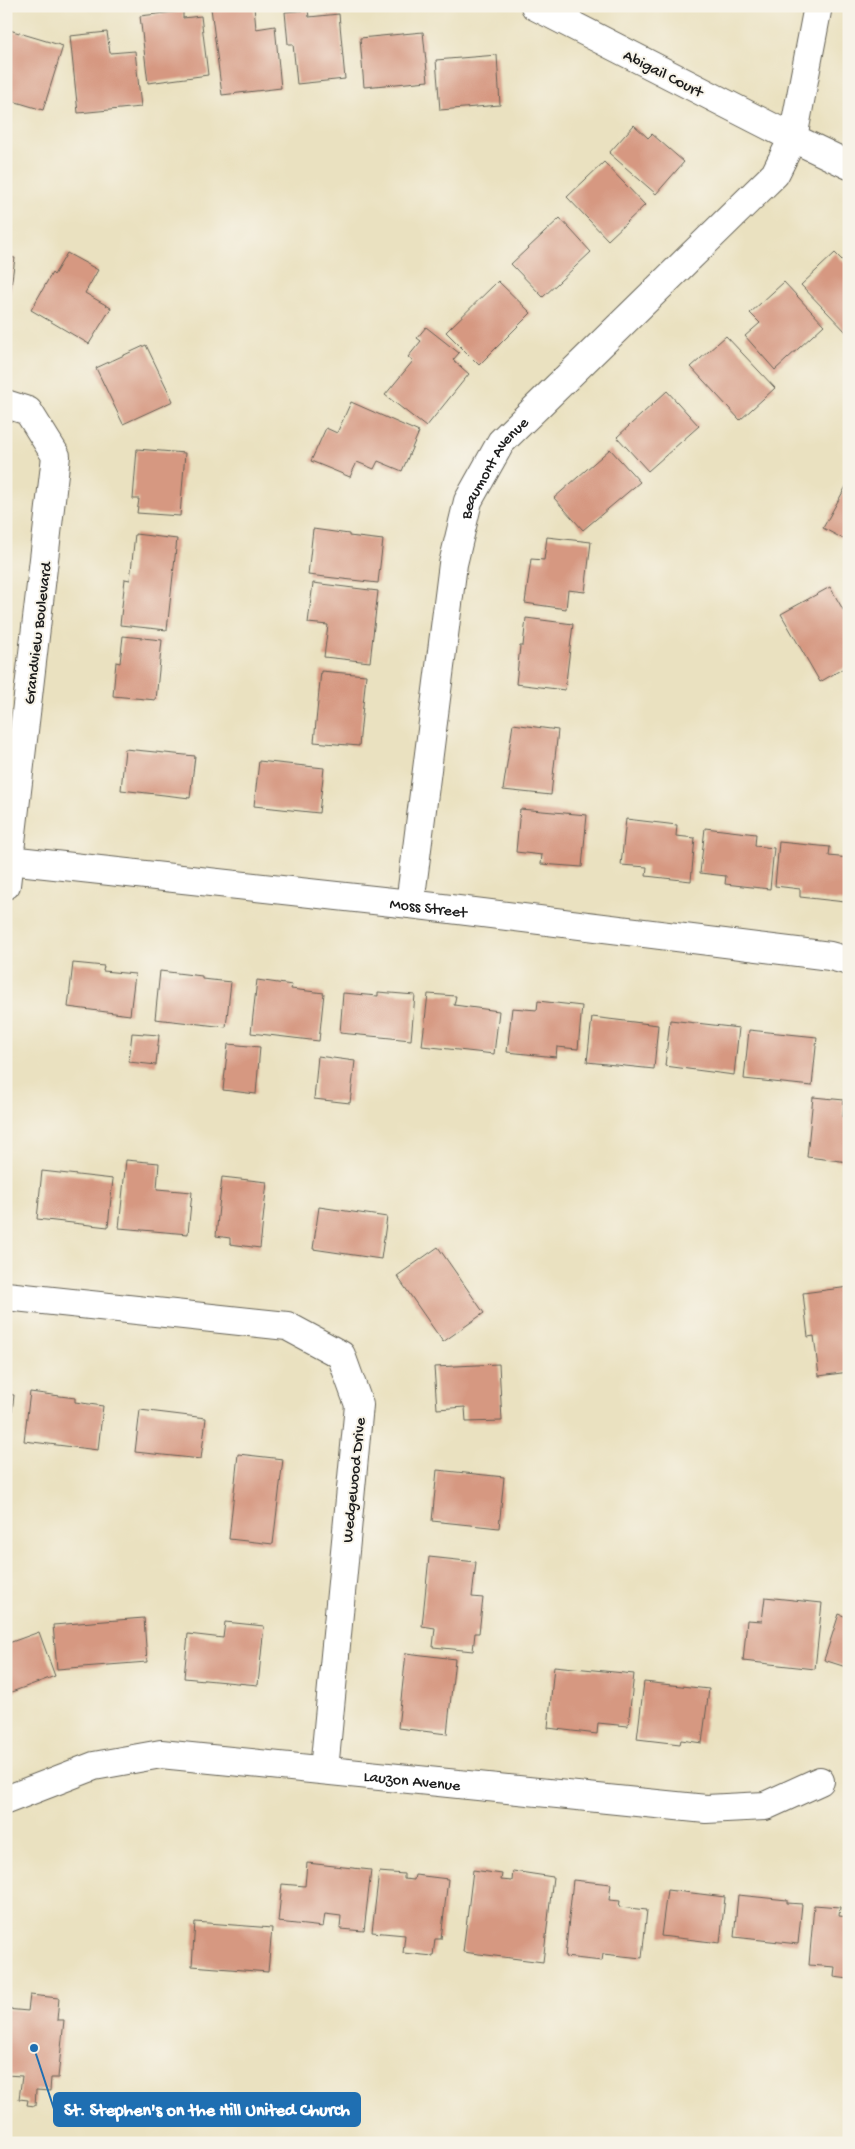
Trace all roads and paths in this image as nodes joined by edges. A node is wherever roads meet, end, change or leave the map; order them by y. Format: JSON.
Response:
{"nodes":[{"id":1,"x":535,"y":6,"type":"edge"},
{"id":2,"x":818,"y":6,"type":"edge"},
{"id":3,"x":793,"y":138,"type":"junction"},
{"id":4,"x":849,"y":165,"type":"edge"},
{"id":5,"x":6,"y":404,"type":"edge"},
{"id":6,"x":8,"y":872,"type":"edge"},
{"id":7,"x":410,"y":904,"type":"junction"},
{"id":8,"x":849,"y":961,"type":"edge"},
{"id":9,"x":6,"y":1296,"type":"edge"},
{"id":10,"x":324,"y":1770,"type":"junction"},
{"id":11,"x":820,"y":1781,"type":"dead end"},
{"id":12,"x":6,"y":1800,"type":"edge"}],
"edges":[{"from":1,"to":3,"type":"street","name":"Abigail Court"},
{"from":2,"to":3,"type":"street","name":"Beaumont Avenue"},
{"from":3,"to":4,"type":"street","name":"Abigail Court"},
{"from":3,"to":7,"type":"street","name":"Beaumont Avenue"},
{"from":5,"to":6,"type":"street","name":"Grandview Boulevard"},
{"from":6,"to":7,"type":"street","name":"Moss Street"},
{"from":7,"to":8,"type":"street","name":"Moss Street"},
{"from":9,"to":10,"type":"street","name":"Wedgewood Drive"},
{"from":10,"to":11,"type":"street","name":"Lauzon Avenue"},
{"from":10,"to":12,"type":"street","name":"Lauzon Avenue"}]}
